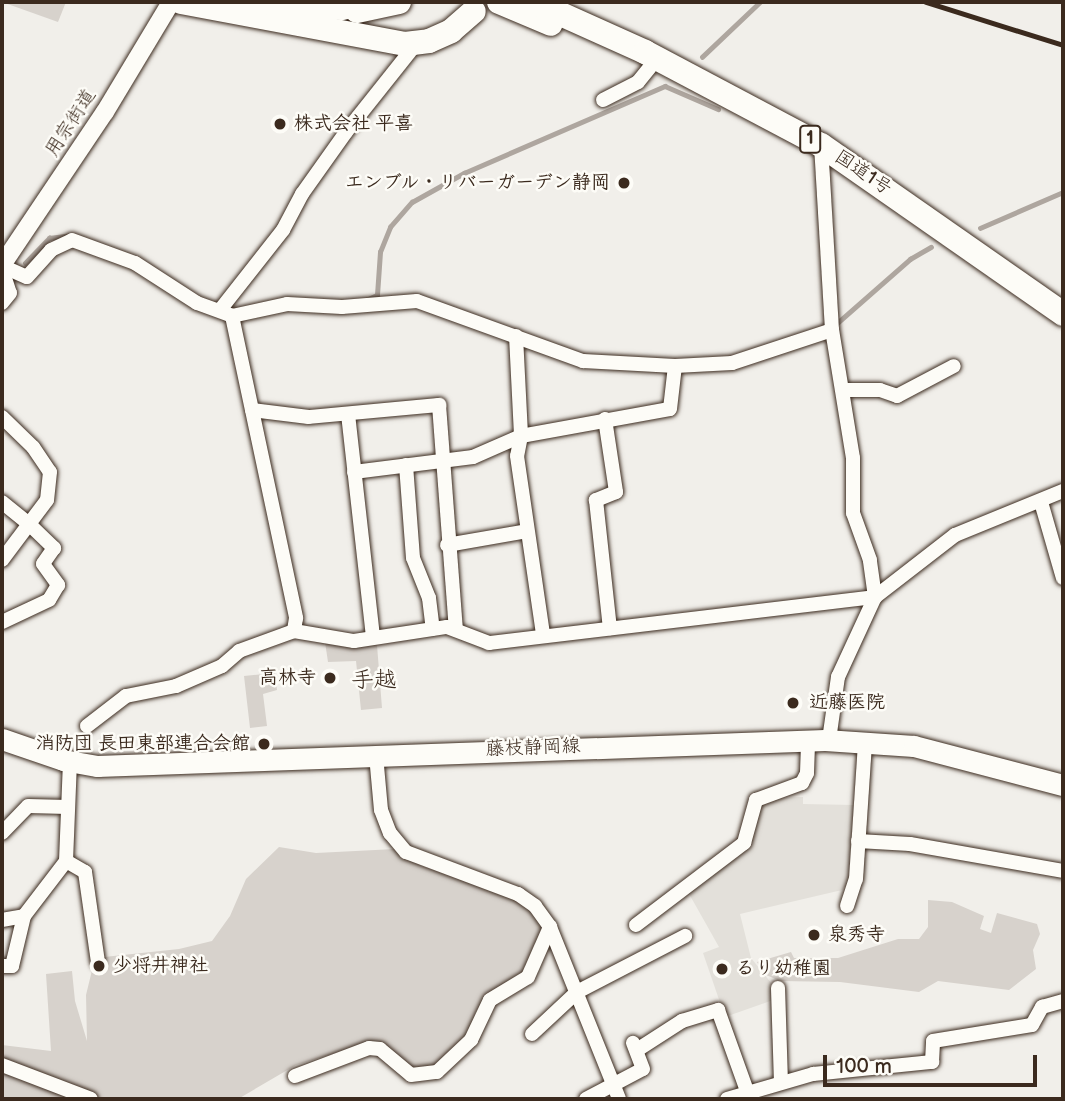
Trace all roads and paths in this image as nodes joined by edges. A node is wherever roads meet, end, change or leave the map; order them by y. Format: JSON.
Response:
{"nodes":[{"id":1,"x":171,"y":2,"type":"edge"},
{"id":2,"x":181,"y":2,"type":"edge"},
{"id":3,"x":263,"y":2,"type":"edge"},
{"id":4,"x":372,"y":2,"type":"edge"},
{"id":5,"x":399,"y":2,"type":"edge"},
{"id":6,"x":499,"y":2,"type":"edge"},
{"id":7,"x":534,"y":2,"type":"edge"},
{"id":8,"x":322,"y":8,"type":"junction"},
{"id":9,"x":474,"y":11,"type":"dead end"},
{"id":10,"x":416,"y":44,"type":"junction"},
{"id":11,"x":650,"y":67,"type":"junction"},
{"id":12,"x":727,"y":94,"type":"junction"},
{"id":13,"x":603,"y":100,"type":"dead end"},
{"id":14,"x":821,"y":145,"type":"junction"},
{"id":15,"x":2,"y":266,"type":"edge"},
{"id":16,"x":2,"y":303,"type":"edge"},
{"id":17,"x":226,"y":313,"type":"junction"},
{"id":18,"x":1063,"y":314,"type":"edge"},
{"id":19,"x":832,"y":330,"type":"junction"},
{"id":20,"x":516,"y":336,"type":"junction"},
{"id":21,"x":675,"y":366,"type":"junction"},
{"id":22,"x":954,"y":366,"type":"dead end"},
{"id":23,"x":844,"y":390,"type":"junction"},
{"id":24,"x":252,"y":410,"type":"junction"},
{"id":25,"x":348,"y":414,"type":"junction"},
{"id":26,"x":2,"y":417,"type":"edge"},
{"id":27,"x":605,"y":419,"type":"junction"},
{"id":28,"x":521,"y":436,"type":"junction"},
{"id":29,"x":441,"y":460,"type":"junction"},
{"id":30,"x":406,"y":465,"type":"junction"},
{"id":31,"x":354,"y":472,"type":"junction"},
{"id":32,"x":1063,"y":491,"type":"edge"},
{"id":33,"x":2,"y":502,"type":"edge"},
{"id":34,"x":1041,"y":502,"type":"junction"},
{"id":35,"x":29,"y":524,"type":"junction"},
{"id":36,"x":527,"y":531,"type":"junction"},
{"id":37,"x":447,"y":545,"type":"junction"},
{"id":38,"x":2,"y":560,"type":"edge"},
{"id":39,"x":1063,"y":578,"type":"edge"},
{"id":40,"x":875,"y":597,"type":"junction"},
{"id":41,"x":2,"y":622,"type":"edge"},
{"id":42,"x":610,"y":628,"type":"junction"},
{"id":43,"x":433,"y":629,"type":"junction"},
{"id":44,"x":456,"y":629,"type":"junction"},
{"id":45,"x":294,"y":631,"type":"junction"},
{"id":46,"x":543,"y":635,"type":"junction"},
{"id":47,"x":373,"y":638,"type":"junction"},
{"id":48,"x":86,"y":726,"type":"dead end"},
{"id":49,"x":2,"y":738,"type":"edge"},
{"id":50,"x":818,"y":740,"type":"junction"},
{"id":51,"x":865,"y":743,"type":"junction"},
{"id":52,"x":376,"y":755,"type":"junction"},
{"id":53,"x":70,"y":761,"type":"junction"},
{"id":54,"x":1063,"y":785,"type":"edge"},
{"id":55,"x":68,"y":807,"type":"junction"},
{"id":56,"x":2,"y":833,"type":"edge"},
{"id":57,"x":858,"y":841,"type":"junction"},
{"id":58,"x":66,"y":861,"type":"junction"},
{"id":59,"x":1063,"y":871,"type":"edge"},
{"id":60,"x":847,"y":906,"type":"dead end"},
{"id":61,"x":23,"y":916,"type":"junction"},
{"id":62,"x":2,"y":920,"type":"edge"},
{"id":63,"x":636,"y":925,"type":"dead end"},
{"id":64,"x":550,"y":927,"type":"junction"},
{"id":65,"x":685,"y":936,"type":"dead end"},
{"id":66,"x":98,"y":962,"type":"dead end"},
{"id":67,"x":2,"y":967,"type":"edge"},
{"id":68,"x":778,"y":988,"type":"dead end"},
{"id":69,"x":577,"y":992,"type":"junction"},
{"id":70,"x":1063,"y":1001,"type":"edge"},
{"id":71,"x":532,"y":1034,"type":"dead end"},
{"id":72,"x":2,"y":1065,"type":"edge"},
{"id":73,"x":295,"y":1076,"type":"dead end"},
{"id":74,"x":781,"y":1082,"type":"junction"},
{"id":75,"x":613,"y":1085,"type":"junction"},
{"id":76,"x":747,"y":1091,"type":"junction"},
{"id":77,"x":91,"y":1099,"type":"edge"},
{"id":78,"x":586,"y":1099,"type":"edge"},
{"id":79,"x":619,"y":1099,"type":"edge"},
{"id":80,"x":727,"y":1099,"type":"edge"}],
"edges":[{"from":1,"to":15,"type":"street","name":"用宗街道"},
{"from":2,"to":10,"type":"highway"},
{"from":3,"to":8,"type":"highway"},
{"from":4,"to":8,"type":"highway"},
{"from":5,"to":8,"type":"highway"},
{"from":6,"to":11,"type":"highway"},
{"from":7,"to":12,"type":"highway","name":"国道1号","number":"1"},
{"from":9,"to":10,"type":"highway"},
{"from":10,"to":17,"type":"street"},
{"from":11,"to":12,"type":"highway"},
{"from":11,"to":13,"type":"street"},
{"from":12,"to":14,"type":"highway","name":"国道1号","number":"1"},
{"from":14,"to":18,"type":"highway","name":"国道1号","number":"1"},
{"from":14,"to":19,"type":"street"},
{"from":15,"to":16,"type":"street"},
{"from":15,"to":17,"type":"street"},
{"from":17,"to":20,"type":"street"},
{"from":17,"to":24,"type":"street"},
{"from":19,"to":21,"type":"street"},
{"from":19,"to":23,"type":"street"},
{"from":20,"to":21,"type":"street"},
{"from":20,"to":28,"type":"street"},
{"from":21,"to":27,"type":"street"},
{"from":22,"to":23,"type":"street"},
{"from":23,"to":40,"type":"street"},
{"from":24,"to":25,"type":"street"},
{"from":24,"to":45,"type":"street"},
{"from":25,"to":29,"type":"street"},
{"from":25,"to":31,"type":"street"},
{"from":26,"to":35,"type":"street"},
{"from":27,"to":28,"type":"street"},
{"from":27,"to":42,"type":"street"},
{"from":28,"to":29,"type":"street"},
{"from":28,"to":36,"type":"street"},
{"from":29,"to":30,"type":"street"},
{"from":29,"to":37,"type":"street"},
{"from":30,"to":31,"type":"street"},
{"from":30,"to":43,"type":"street"},
{"from":31,"to":47,"type":"street"},
{"from":32,"to":34,"type":"street"},
{"from":33,"to":35,"type":"street"},
{"from":34,"to":39,"type":"street"},
{"from":34,"to":40,"type":"street"},
{"from":35,"to":38,"type":"street"},
{"from":35,"to":41,"type":"street"},
{"from":36,"to":37,"type":"street"},
{"from":36,"to":46,"type":"street"},
{"from":37,"to":44,"type":"street"},
{"from":40,"to":42,"type":"street"},
{"from":40,"to":50,"type":"street"},
{"from":42,"to":46,"type":"street"},
{"from":43,"to":44,"type":"street"},
{"from":43,"to":47,"type":"street"},
{"from":44,"to":46,"type":"street"},
{"from":45,"to":47,"type":"street"},
{"from":45,"to":48,"type":"street"},
{"from":49,"to":53,"type":"main road","name":"藤枝静岡線"},
{"from":50,"to":51,"type":"main road","name":"藤枝静岡線"},
{"from":50,"to":52,"type":"main road","name":"藤枝静岡線"},
{"from":50,"to":63,"type":"street"},
{"from":51,"to":54,"type":"main road","name":"藤枝静岡線"},
{"from":51,"to":57,"type":"street"},
{"from":52,"to":53,"type":"main road","name":"藤枝静岡線"},
{"from":52,"to":64,"type":"street"},
{"from":53,"to":55,"type":"street"},
{"from":55,"to":56,"type":"street"},
{"from":55,"to":58,"type":"street"},
{"from":57,"to":59,"type":"street"},
{"from":57,"to":60,"type":"street"},
{"from":58,"to":61,"type":"street"},
{"from":58,"to":66,"type":"street"},
{"from":61,"to":62,"type":"street"},
{"from":61,"to":67,"type":"street"},
{"from":64,"to":69,"type":"street"},
{"from":64,"to":73,"type":"street"},
{"from":65,"to":69,"type":"street"},
{"from":68,"to":74,"type":"street"},
{"from":69,"to":71,"type":"street"},
{"from":69,"to":75,"type":"street"},
{"from":70,"to":74,"type":"street"},
{"from":72,"to":77,"type":"street"},
{"from":74,"to":76,"type":"street"},
{"from":75,"to":76,"type":"street"},
{"from":75,"to":78,"type":"street"},
{"from":75,"to":79,"type":"street"},
{"from":76,"to":80,"type":"street"}]}
